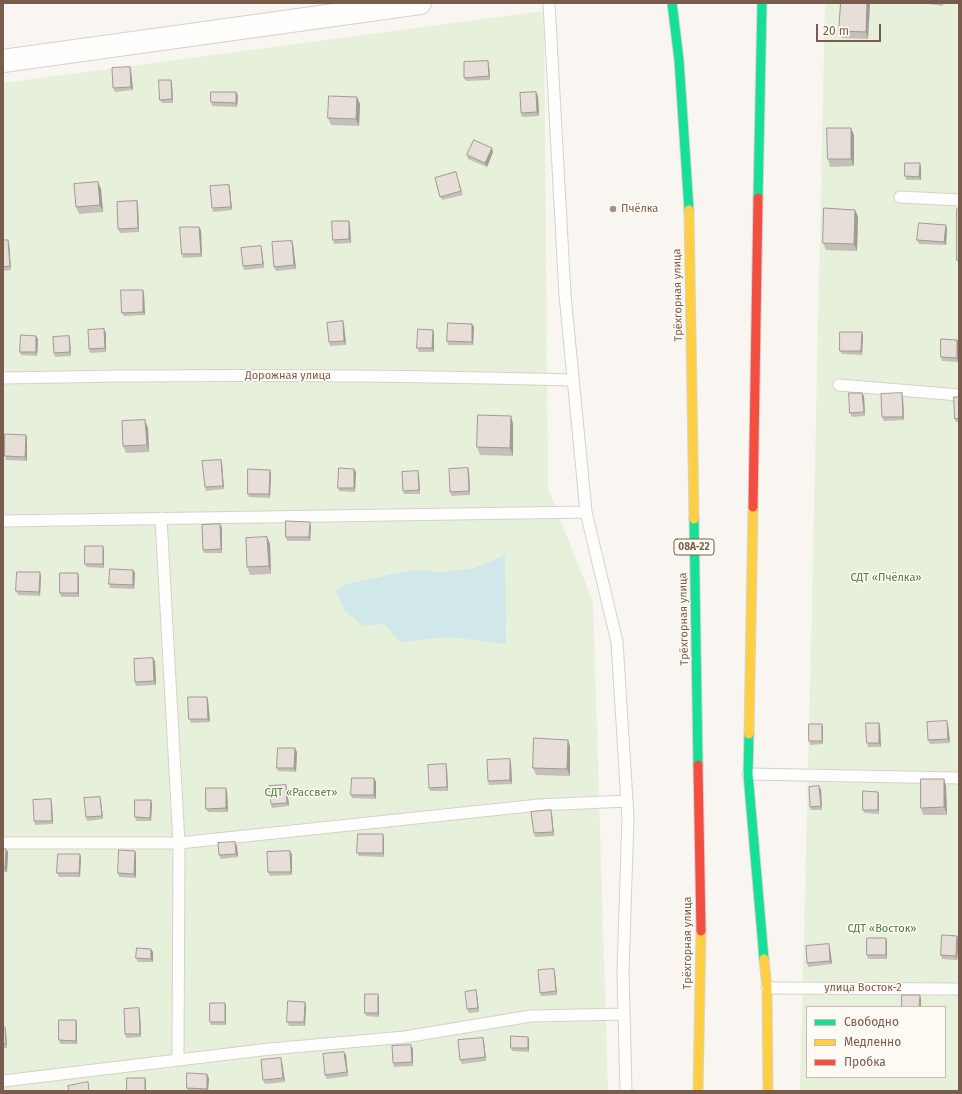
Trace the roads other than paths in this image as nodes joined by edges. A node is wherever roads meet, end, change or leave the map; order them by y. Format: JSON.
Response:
{"nodes":[{"id":1,"x":420,"y":3,"type":"edge"},
{"id":2,"x":549,"y":3,"type":"edge"},
{"id":3,"x":672,"y":3,"type":"edge"},
{"id":4,"x":762,"y":3,"type":"edge"},
{"id":5,"x":3,"y":61,"type":"edge"},
{"id":6,"x":900,"y":197,"type":"dead end"},
{"id":7,"x":959,"y":200,"type":"edge"},
{"id":8,"x":3,"y":378,"type":"edge"},
{"id":9,"x":573,"y":380,"type":"junction"},
{"id":10,"x":840,"y":385,"type":"dead end"},
{"id":11,"x":959,"y":395,"type":"edge"},
{"id":12,"x":586,"y":512,"type":"junction"},
{"id":13,"x":160,"y":518,"type":"junction"},
{"id":14,"x":3,"y":521,"type":"edge"},
{"id":15,"x":748,"y":774,"type":"junction"},
{"id":16,"x":959,"y":778,"type":"edge"},
{"id":17,"x":626,"y":801,"type":"junction"},
{"id":18,"x":3,"y":843,"type":"edge"},
{"id":19,"x":179,"y":843,"type":"junction"},
{"id":20,"x":767,"y":988,"type":"junction"},
{"id":21,"x":959,"y":989,"type":"edge"},
{"id":22,"x":624,"y":1014,"type":"junction"},
{"id":23,"x":178,"y":1060,"type":"junction"},
{"id":24,"x":3,"y":1081,"type":"edge"},
{"id":25,"x":626,"y":1091,"type":"edge"},
{"id":26,"x":698,"y":1091,"type":"edge"},
{"id":27,"x":768,"y":1091,"type":"edge"}],
"edges":[{"from":1,"to":5,"type":"street"},
{"from":2,"to":9,"type":"lane"},
{"from":3,"to":26,"type":"main road","name":"Трёхгорная улица","number":"08А-22"},
{"from":4,"to":15,"type":"main road"},
{"from":6,"to":7,"type":"lane"},
{"from":8,"to":9,"type":"lane","name":"Дорожная улица"},
{"from":9,"to":12,"type":"lane"},
{"from":10,"to":11,"type":"lane"},
{"from":12,"to":13,"type":"lane"},
{"from":12,"to":17,"type":"lane"},
{"from":13,"to":14,"type":"lane"},
{"from":13,"to":19,"type":"lane"},
{"from":15,"to":16,"type":"lane"},
{"from":15,"to":20,"type":"main road"},
{"from":17,"to":19,"type":"lane"},
{"from":17,"to":22,"type":"lane"},
{"from":18,"to":19,"type":"lane"},
{"from":19,"to":23,"type":"lane"},
{"from":20,"to":21,"type":"lane","name":"улица Восток-2"},
{"from":20,"to":27,"type":"main road"},
{"from":22,"to":23,"type":"lane"},
{"from":22,"to":25,"type":"lane"},
{"from":23,"to":24,"type":"lane"}]}
